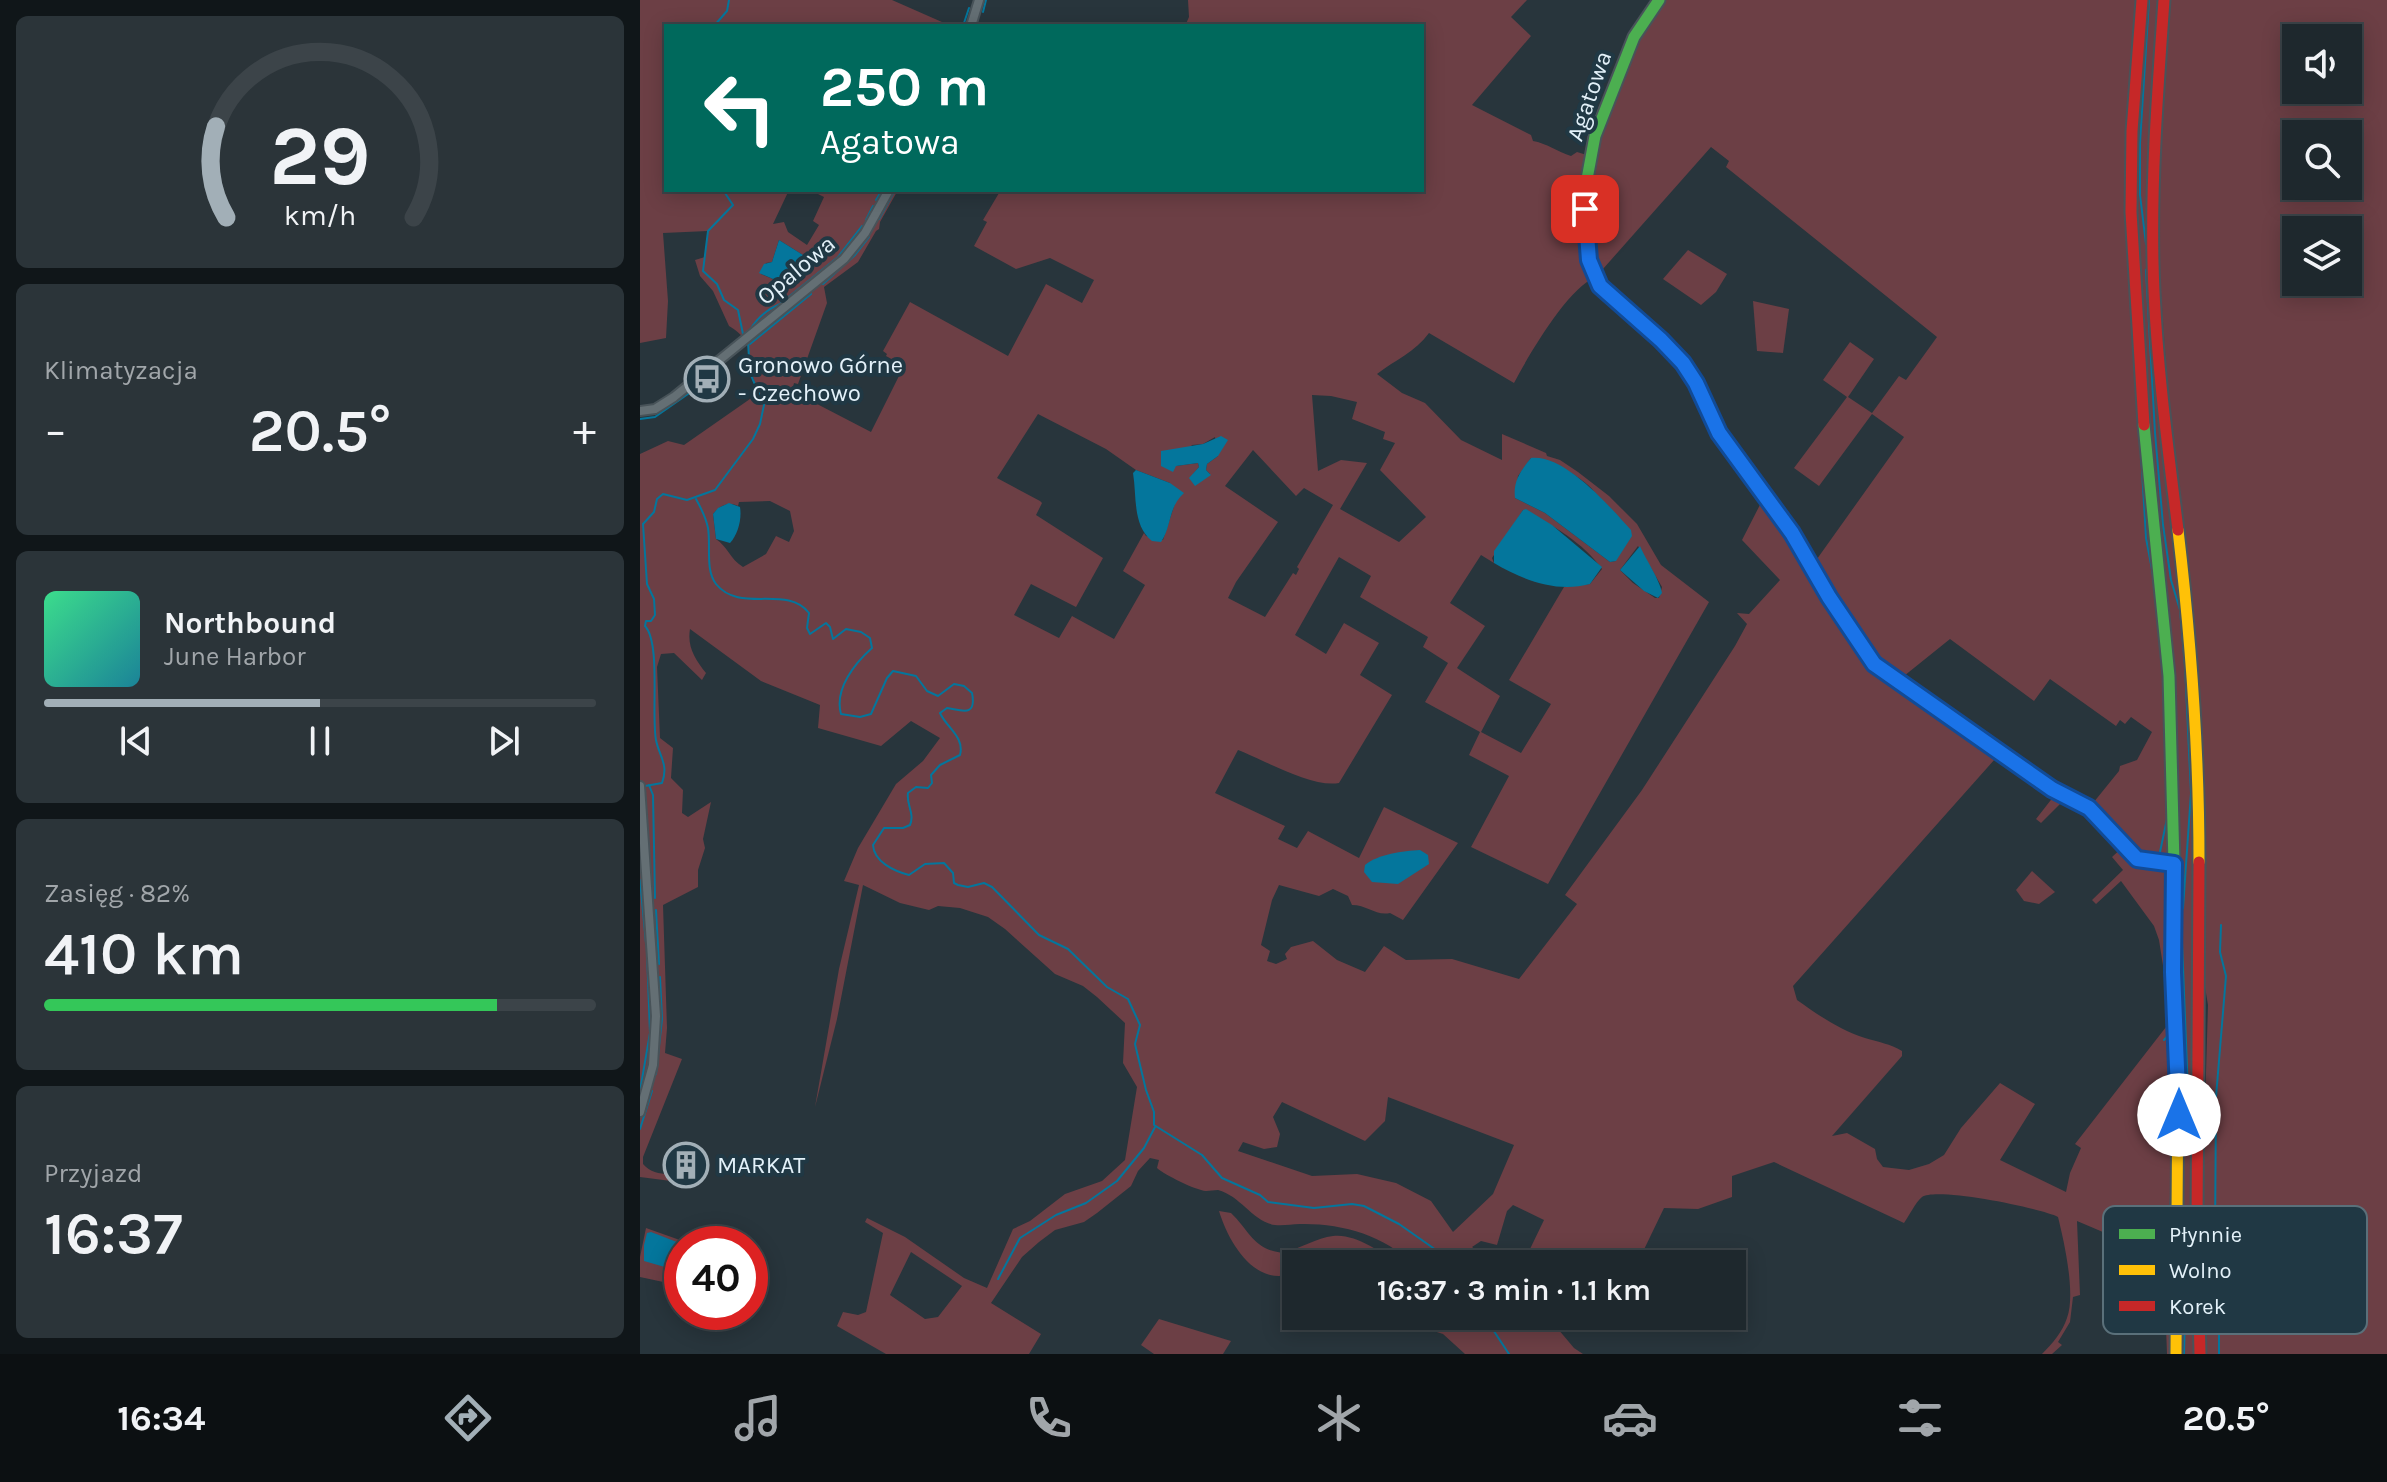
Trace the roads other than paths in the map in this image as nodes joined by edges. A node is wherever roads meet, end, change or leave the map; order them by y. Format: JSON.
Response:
{"nodes":[{"id":1,"x":979,"y":0,"type":"edge"},
{"id":2,"x":1659,"y":0,"type":"edge"},
{"id":3,"x":2142,"y":0,"type":"edge"},
{"id":4,"x":2164,"y":0,"type":"edge"},
{"id":5,"x":972,"y":24,"type":"edge"},
{"id":6,"x":888,"y":192,"type":"edge"},
{"id":7,"x":640,"y":411,"type":"edge"},
{"id":8,"x":640,"y":787,"type":"edge"},
{"id":9,"x":2174,"y":864,"type":"junction"},
{"id":10,"x":640,"y":1112,"type":"edge"},
{"id":11,"x":2176,"y":1206,"type":"edge"},
{"id":12,"x":2197,"y":1206,"type":"edge"},
{"id":13,"x":2176,"y":1334,"type":"edge"},
{"id":14,"x":2200,"y":1334,"type":"edge"},
{"id":15,"x":2176,"y":1354,"type":"edge"},
{"id":16,"x":2200,"y":1354,"type":"edge"}],
"edges":[{"from":1,"to":5,"type":"street"},
{"from":2,"to":9,"type":"main road","name":"Agatowa"},
{"from":3,"to":9,"type":"main road"},
{"from":4,"to":12,"type":"main road"},
{"from":6,"to":7,"type":"street","name":"Opalowa"},
{"from":8,"to":10,"type":"street"},
{"from":9,"to":11,"type":"main road"},
{"from":13,"to":15,"type":"main road"},
{"from":14,"to":16,"type":"main road"}]}
